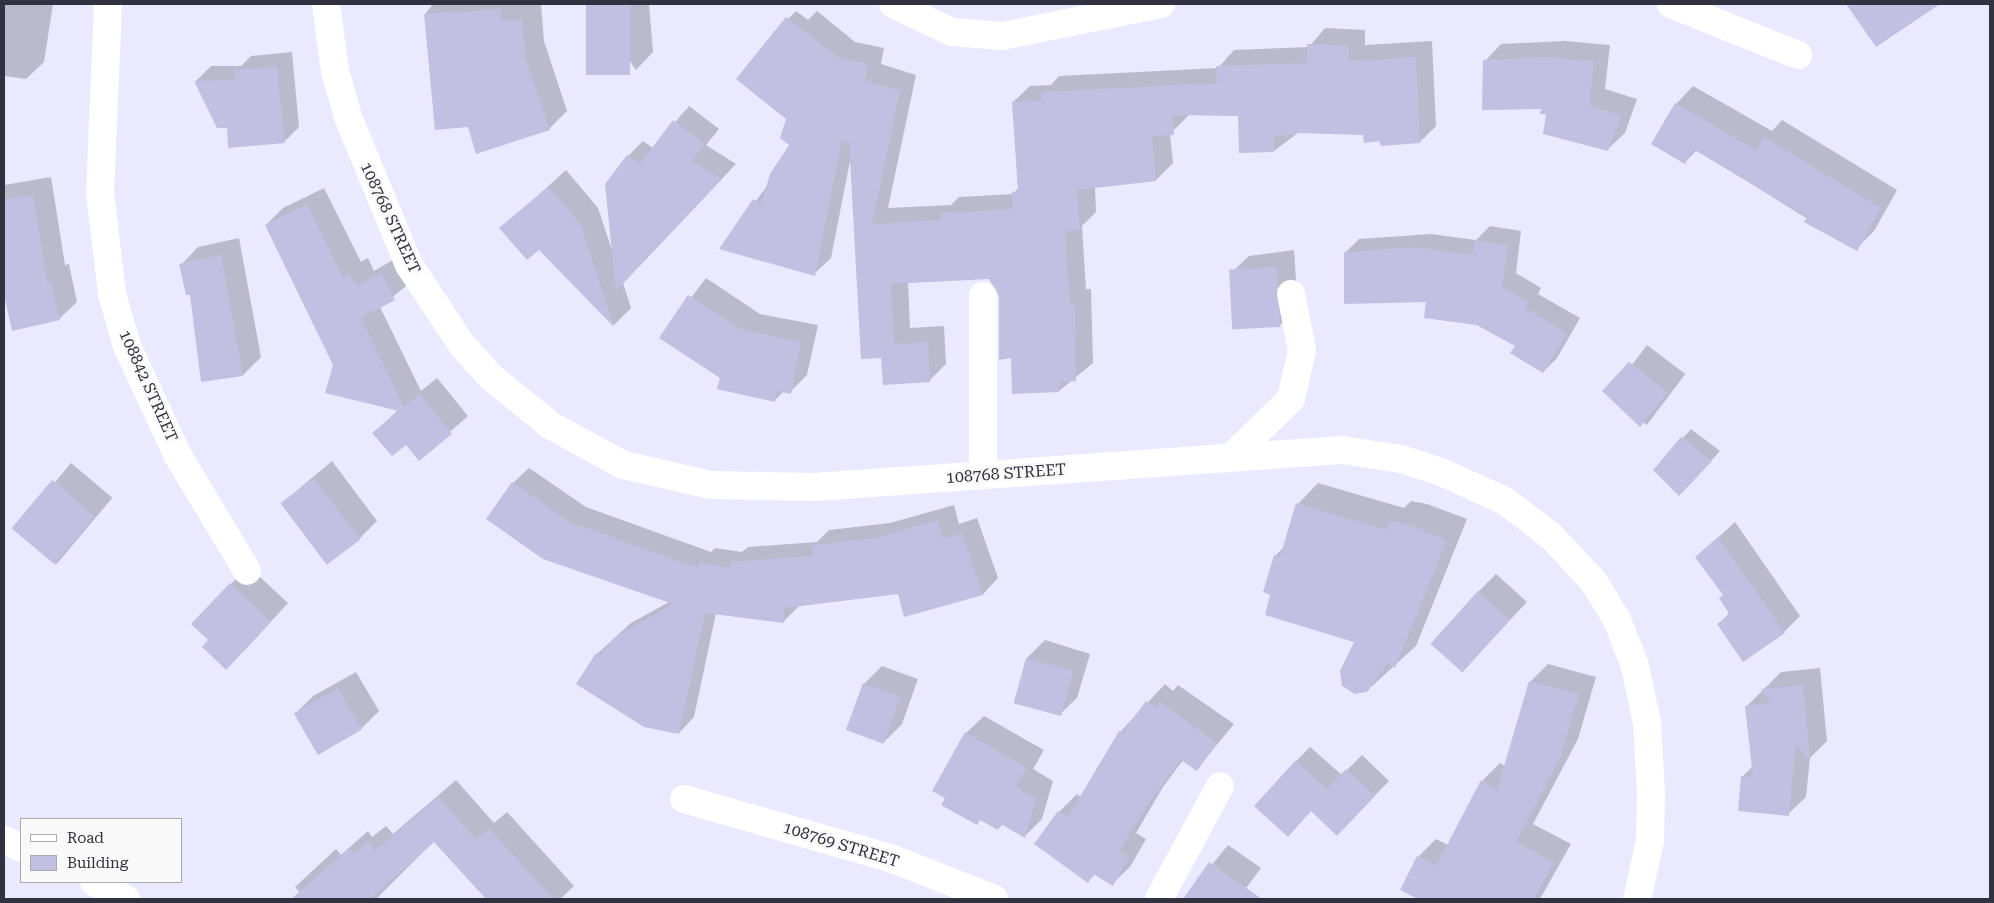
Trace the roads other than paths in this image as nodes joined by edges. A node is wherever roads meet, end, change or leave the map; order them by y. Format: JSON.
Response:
{"nodes":[{"id":1,"x":108,"y":4,"type":"edge"},
{"id":2,"x":326,"y":4,"type":"edge"},
{"id":3,"x":893,"y":4,"type":"edge"},
{"id":4,"x":1161,"y":4,"type":"edge"},
{"id":5,"x":1671,"y":4,"type":"edge"},
{"id":6,"x":1798,"y":56,"type":"dead end"},
{"id":7,"x":1291,"y":294,"type":"dead end"},
{"id":8,"x":983,"y":296,"type":"dead end"},
{"id":9,"x":1231,"y":456,"type":"junction"},
{"id":10,"x":984,"y":475,"type":"junction"},
{"id":11,"x":247,"y":571,"type":"dead end"},
{"id":12,"x":1220,"y":786,"type":"dead end"},
{"id":13,"x":684,"y":800,"type":"dead end"},
{"id":14,"x":4,"y":840,"type":"edge"},
{"id":15,"x":20,"y":848,"type":"edge"},
{"id":16,"x":96,"y":883,"type":"edge"},
{"id":17,"x":126,"y":899,"type":"edge"},
{"id":18,"x":994,"y":899,"type":"edge"},
{"id":19,"x":1159,"y":899,"type":"edge"},
{"id":20,"x":1637,"y":899,"type":"edge"}],
"edges":[{"from":1,"to":11,"type":"street","name":"108842 STREET"},
{"from":2,"to":10,"type":"street","name":"108768 STREET"},
{"from":3,"to":4,"type":"street"},
{"from":5,"to":6,"type":"street"},
{"from":7,"to":9,"type":"street"},
{"from":8,"to":10,"type":"street"},
{"from":9,"to":10,"type":"street","name":"108768 STREET"},
{"from":9,"to":20,"type":"street","name":"108768 STREET"},
{"from":12,"to":19,"type":"street"},
{"from":13,"to":18,"type":"street","name":"108769 STREET"},
{"from":14,"to":15,"type":"street"},
{"from":16,"to":17,"type":"street"}]}
